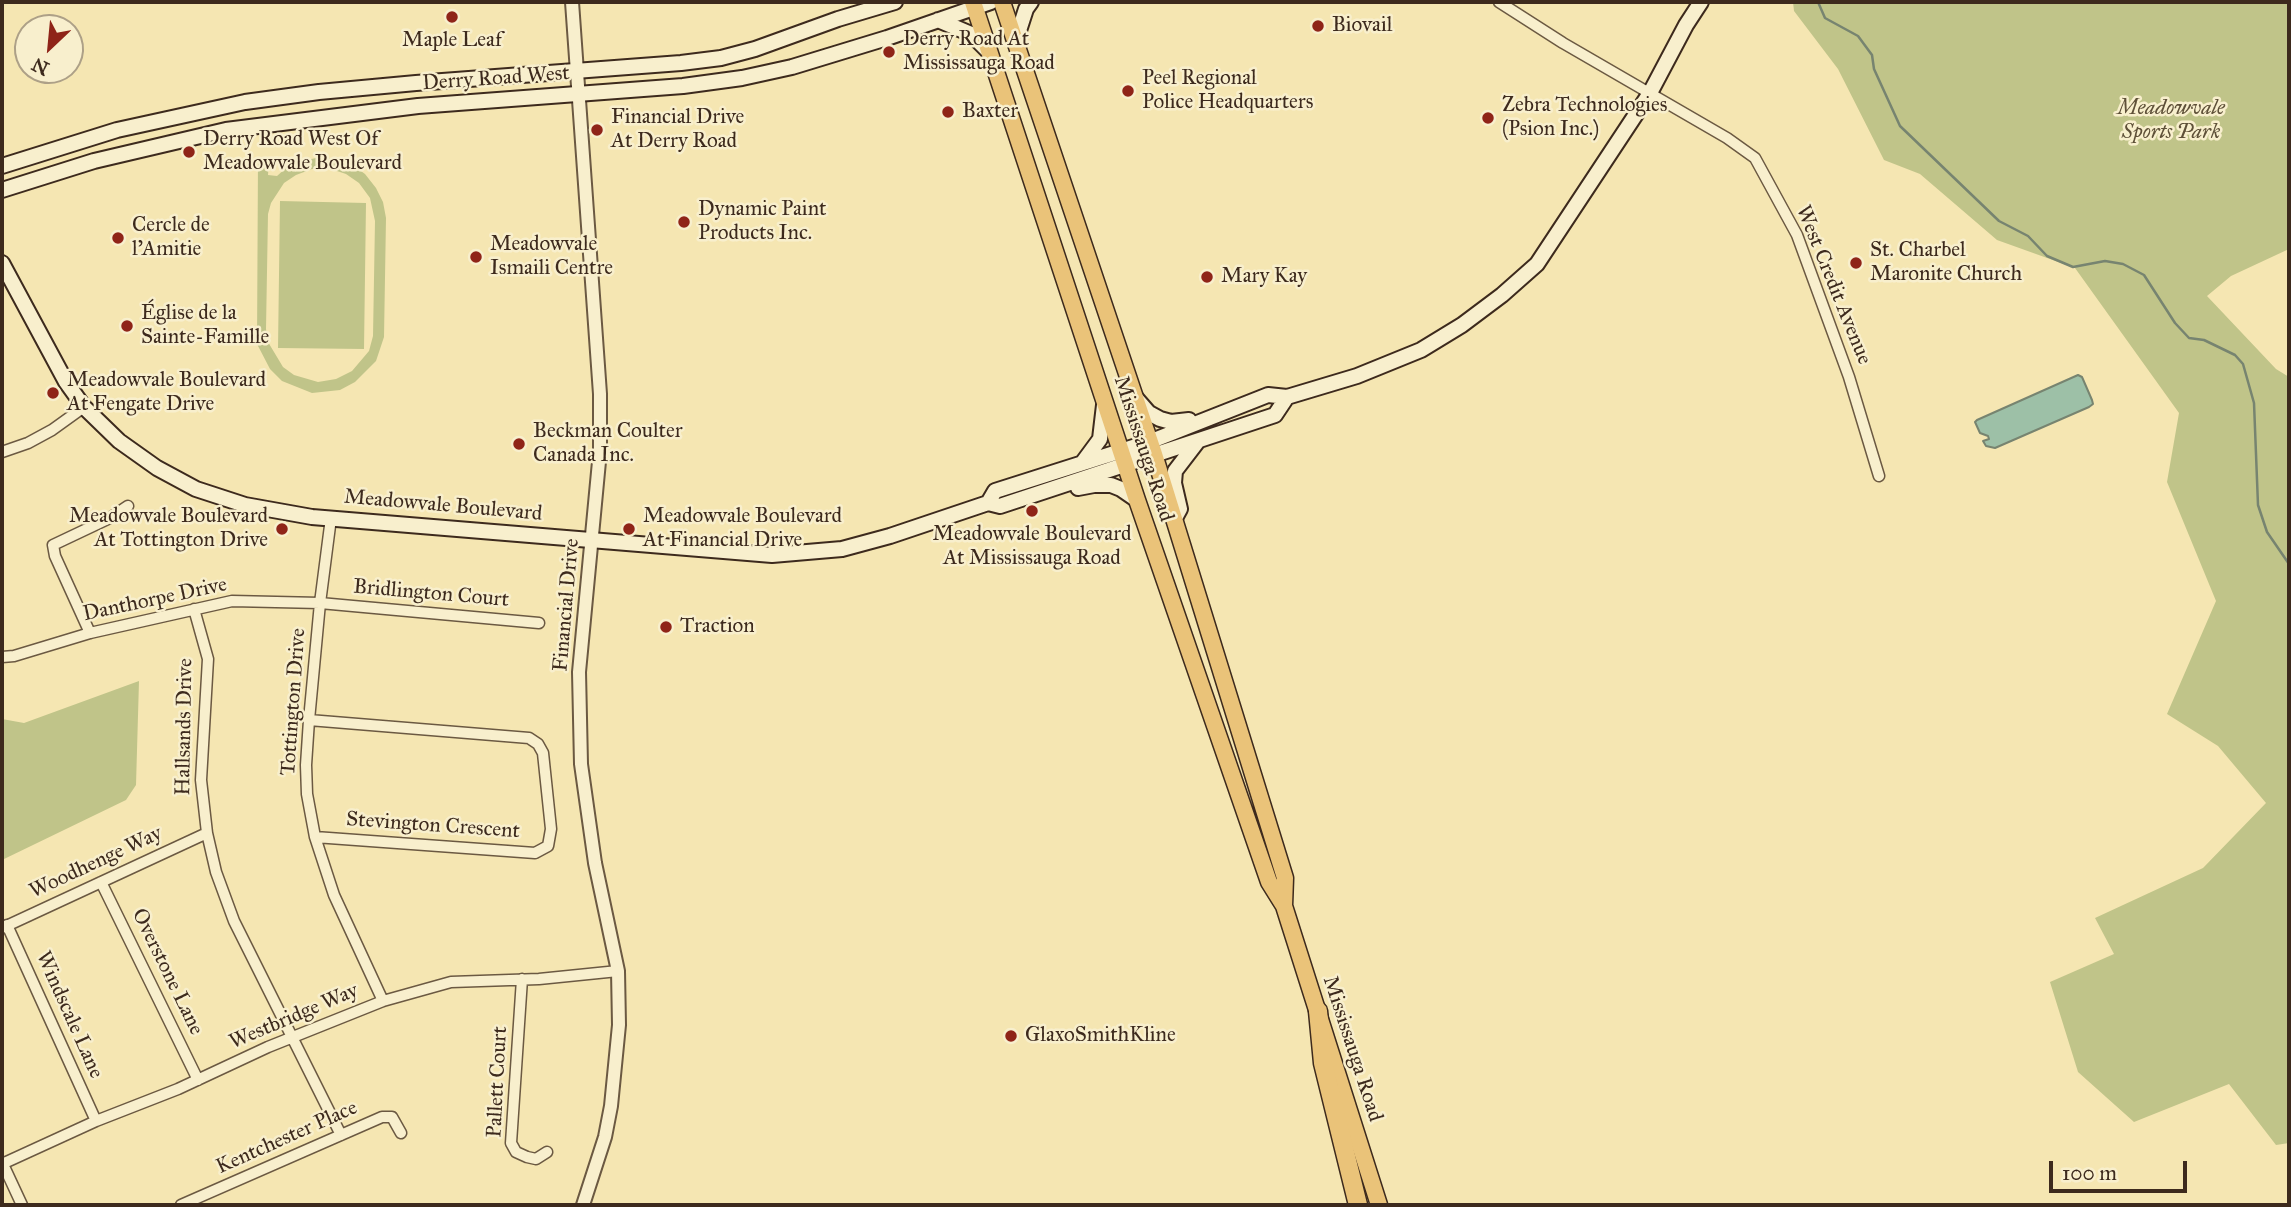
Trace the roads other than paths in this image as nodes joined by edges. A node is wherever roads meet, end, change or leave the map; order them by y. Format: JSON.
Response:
{"nodes":[{"id":1,"x":572,"y":2,"type":"edge"},
{"id":2,"x":895,"y":2,"type":"edge"},
{"id":3,"x":991,"y":2,"type":"edge"},
{"id":4,"x":1002,"y":2,"type":"edge"},
{"id":5,"x":1031,"y":2,"type":"edge"},
{"id":6,"x":1499,"y":2,"type":"edge"},
{"id":7,"x":1701,"y":2,"type":"edge"},
{"id":8,"x":974,"y":5,"type":"edge"},
{"id":9,"x":938,"y":20,"type":"junction"},
{"id":10,"x":1015,"y":43,"type":"junction"},
{"id":11,"x":992,"y":55,"type":"junction"},
{"id":12,"x":578,"y":71,"type":"junction"},
{"id":13,"x":579,"y":93,"type":"junction"},
{"id":14,"x":1650,"y":93,"type":"junction"},
{"id":15,"x":2,"y":166,"type":"edge"},
{"id":16,"x":2,"y":190,"type":"edge"},
{"id":17,"x":2,"y":263,"type":"edge"},
{"id":18,"x":1134,"y":396,"type":"junction"},
{"id":19,"x":1287,"y":397,"type":"junction"},
{"id":20,"x":1104,"y":401,"type":"junction"},
{"id":21,"x":84,"y":407,"type":"junction"},
{"id":22,"x":1205,"y":420,"type":"junction"},
{"id":23,"x":1199,"y":440,"type":"junction"},
{"id":24,"x":1152,"y":448,"type":"junction"},
{"id":25,"x":3,"y":449,"type":"edge"},
{"id":26,"x":1124,"y":457,"type":"junction"},
{"id":27,"x":1082,"y":463,"type":"junction"},
{"id":28,"x":1879,"y":476,"type":"dead end"},
{"id":29,"x":1060,"y":486,"type":"junction"},
{"id":30,"x":1137,"y":500,"type":"junction"},
{"id":31,"x":988,"y":503,"type":"junction"},
{"id":32,"x":128,"y":506,"type":"dead end"},
{"id":33,"x":331,"y":518,"type":"junction"},
{"id":34,"x":1174,"y":520,"type":"junction"},
{"id":35,"x":592,"y":540,"type":"junction"},
{"id":36,"x":320,"y":603,"type":"junction"},
{"id":37,"x":194,"y":609,"type":"junction"},
{"id":38,"x":539,"y":623,"type":"dead end"},
{"id":39,"x":90,"y":633,"type":"junction"},
{"id":40,"x":2,"y":657,"type":"edge"},
{"id":41,"x":309,"y":720,"type":"junction"},
{"id":42,"x":207,"y":833,"type":"junction"},
{"id":43,"x":315,"y":837,"type":"junction"},
{"id":44,"x":101,"y":882,"type":"junction"},
{"id":45,"x":1284,"y":906,"type":"junction"},
{"id":46,"x":5,"y":927,"type":"edge"},
{"id":47,"x":618,"y":971,"type":"junction"},
{"id":48,"x":522,"y":979,"type":"junction"},
{"id":49,"x":383,"y":1001,"type":"junction"},
{"id":50,"x":1318,"y":1011,"type":"junction"},
{"id":51,"x":293,"y":1038,"type":"junction"},
{"id":52,"x":198,"y":1080,"type":"junction"},
{"id":53,"x":96,"y":1121,"type":"junction"},
{"id":54,"x":401,"y":1133,"type":"dead end"},
{"id":55,"x":341,"y":1135,"type":"junction"},
{"id":56,"x":547,"y":1152,"type":"dead end"},
{"id":57,"x":2,"y":1163,"type":"edge"},
{"id":58,"x":22,"y":1205,"type":"edge"},
{"id":59,"x":181,"y":1205,"type":"edge"},
{"id":60,"x":583,"y":1205,"type":"edge"},
{"id":61,"x":1358,"y":1205,"type":"edge"},
{"id":62,"x":1379,"y":1205,"type":"edge"}],
"edges":[{"from":1,"to":12,"type":"street","name":"Financial Drive"},
{"from":2,"to":12,"type":"main road","name":"Derry Road West"},
{"from":3,"to":8,"type":"main road","name":"Derry Road West"},
{"from":4,"to":10,"type":"main road","name":"Mississauga Road"},
{"from":5,"to":10,"type":"main road"},
{"from":6,"to":14,"type":"street","name":"West Credit Avenue"},
{"from":7,"to":14,"type":"main road","name":"Meadowvale Boulevard"},
{"from":8,"to":9,"type":"main road","name":"Derry Road West"},
{"from":8,"to":11,"type":"main road","name":"Mississauga Road"},
{"from":9,"to":11,"type":"main road"},
{"from":9,"to":13,"type":"main road","name":"Derry Road West"},
{"from":10,"to":18,"type":"main road","name":"Mississauga Road"},
{"from":11,"to":20,"type":"main road","name":"Mississauga Road"},
{"from":12,"to":13,"type":"street","name":"Financial Drive"},
{"from":12,"to":15,"type":"main road","name":"Derry Road West"},
{"from":13,"to":16,"type":"main road","name":"Derry Road West"},
{"from":13,"to":35,"type":"street","name":"Financial Drive"},
{"from":14,"to":19,"type":"main road","name":"Meadowvale Boulevard"},
{"from":14,"to":28,"type":"street","name":"West Credit Avenue"},
{"from":17,"to":21,"type":"main road","name":"Meadowvale Boulevard"},
{"from":18,"to":22,"type":"main road"},
{"from":18,"to":24,"type":"main road","name":"Mississauga Road"},
{"from":19,"to":22,"type":"main road","name":"Meadowvale Boulevard"},
{"from":19,"to":23,"type":"main road","name":"Meadowvale Boulevard"},
{"from":20,"to":26,"type":"main road","name":"Mississauga Road"},
{"from":20,"to":27,"type":"main road"},
{"from":21,"to":25,"type":"street"},
{"from":21,"to":33,"type":"main road","name":"Meadowvale Boulevard"},
{"from":22,"to":24,"type":"main road","name":"Meadowvale Boulevard"},
{"from":23,"to":24,"type":"main road","name":"Meadowvale Boulevard"},
{"from":23,"to":34,"type":"main road"},
{"from":24,"to":26,"type":"main road","name":"Meadowvale Boulevard"},
{"from":24,"to":34,"type":"main road","name":"Mississauga Road"},
{"from":26,"to":27,"type":"main road","name":"Meadowvale Boulevard"},
{"from":26,"to":29,"type":"main road","name":"Meadowvale Boulevard"},
{"from":26,"to":30,"type":"main road","name":"Mississauga Road"},
{"from":27,"to":31,"type":"main road","name":"Meadowvale Boulevard"},
{"from":29,"to":30,"type":"main road"},
{"from":29,"to":31,"type":"main road","name":"Meadowvale Boulevard"},
{"from":30,"to":45,"type":"main road","name":"Mississauga Road"},
{"from":31,"to":35,"type":"main road","name":"Meadowvale Boulevard"},
{"from":32,"to":39,"type":"street"},
{"from":33,"to":35,"type":"main road","name":"Meadowvale Boulevard"},
{"from":33,"to":36,"type":"street","name":"Tottington Drive"},
{"from":34,"to":45,"type":"main road","name":"Mississauga Road"},
{"from":35,"to":47,"type":"street","name":"Financial Drive"},
{"from":36,"to":37,"type":"street","name":"Danthorpe Drive"},
{"from":36,"to":38,"type":"street","name":"Bridlington Court"},
{"from":36,"to":41,"type":"street","name":"Tottington Drive"},
{"from":37,"to":39,"type":"street","name":"Danthorpe Drive"},
{"from":37,"to":42,"type":"street","name":"Hallsands Drive"},
{"from":39,"to":40,"type":"street","name":"Danthorpe Drive"},
{"from":41,"to":43,"type":"street","name":"Tottington Drive"},
{"from":41,"to":43,"type":"street","name":"Stevington Crescent"},
{"from":42,"to":44,"type":"street","name":"Woodhenge Way"},
{"from":42,"to":51,"type":"street","name":"Hallsands Drive"},
{"from":43,"to":49,"type":"street","name":"Tottington Drive"},
{"from":44,"to":46,"type":"street","name":"Woodhenge Way"},
{"from":44,"to":52,"type":"street","name":"Overstone Lane"},
{"from":45,"to":50,"type":"main road","name":"Mississauga Road"},
{"from":46,"to":53,"type":"street","name":"Windscale Lane"},
{"from":47,"to":48,"type":"street","name":"Westbridge Way"},
{"from":47,"to":60,"type":"street","name":"Financial Drive"},
{"from":48,"to":49,"type":"street","name":"Westbridge Way"},
{"from":48,"to":56,"type":"street","name":"Pallett Court"},
{"from":49,"to":51,"type":"street","name":"Westbridge Way"},
{"from":50,"to":61,"type":"highway"},
{"from":50,"to":62,"type":"main road","name":"Mississauga Road"},
{"from":51,"to":52,"type":"street","name":"Westbridge Way"},
{"from":51,"to":55,"type":"street","name":"Hallsands Drive"},
{"from":52,"to":53,"type":"street","name":"Westbridge Way"},
{"from":53,"to":57,"type":"street","name":"Westbridge Way"},
{"from":54,"to":55,"type":"street","name":"Kentchester Place"},
{"from":55,"to":59,"type":"street","name":"Kentchester Place"},
{"from":57,"to":58,"type":"street"}]}
